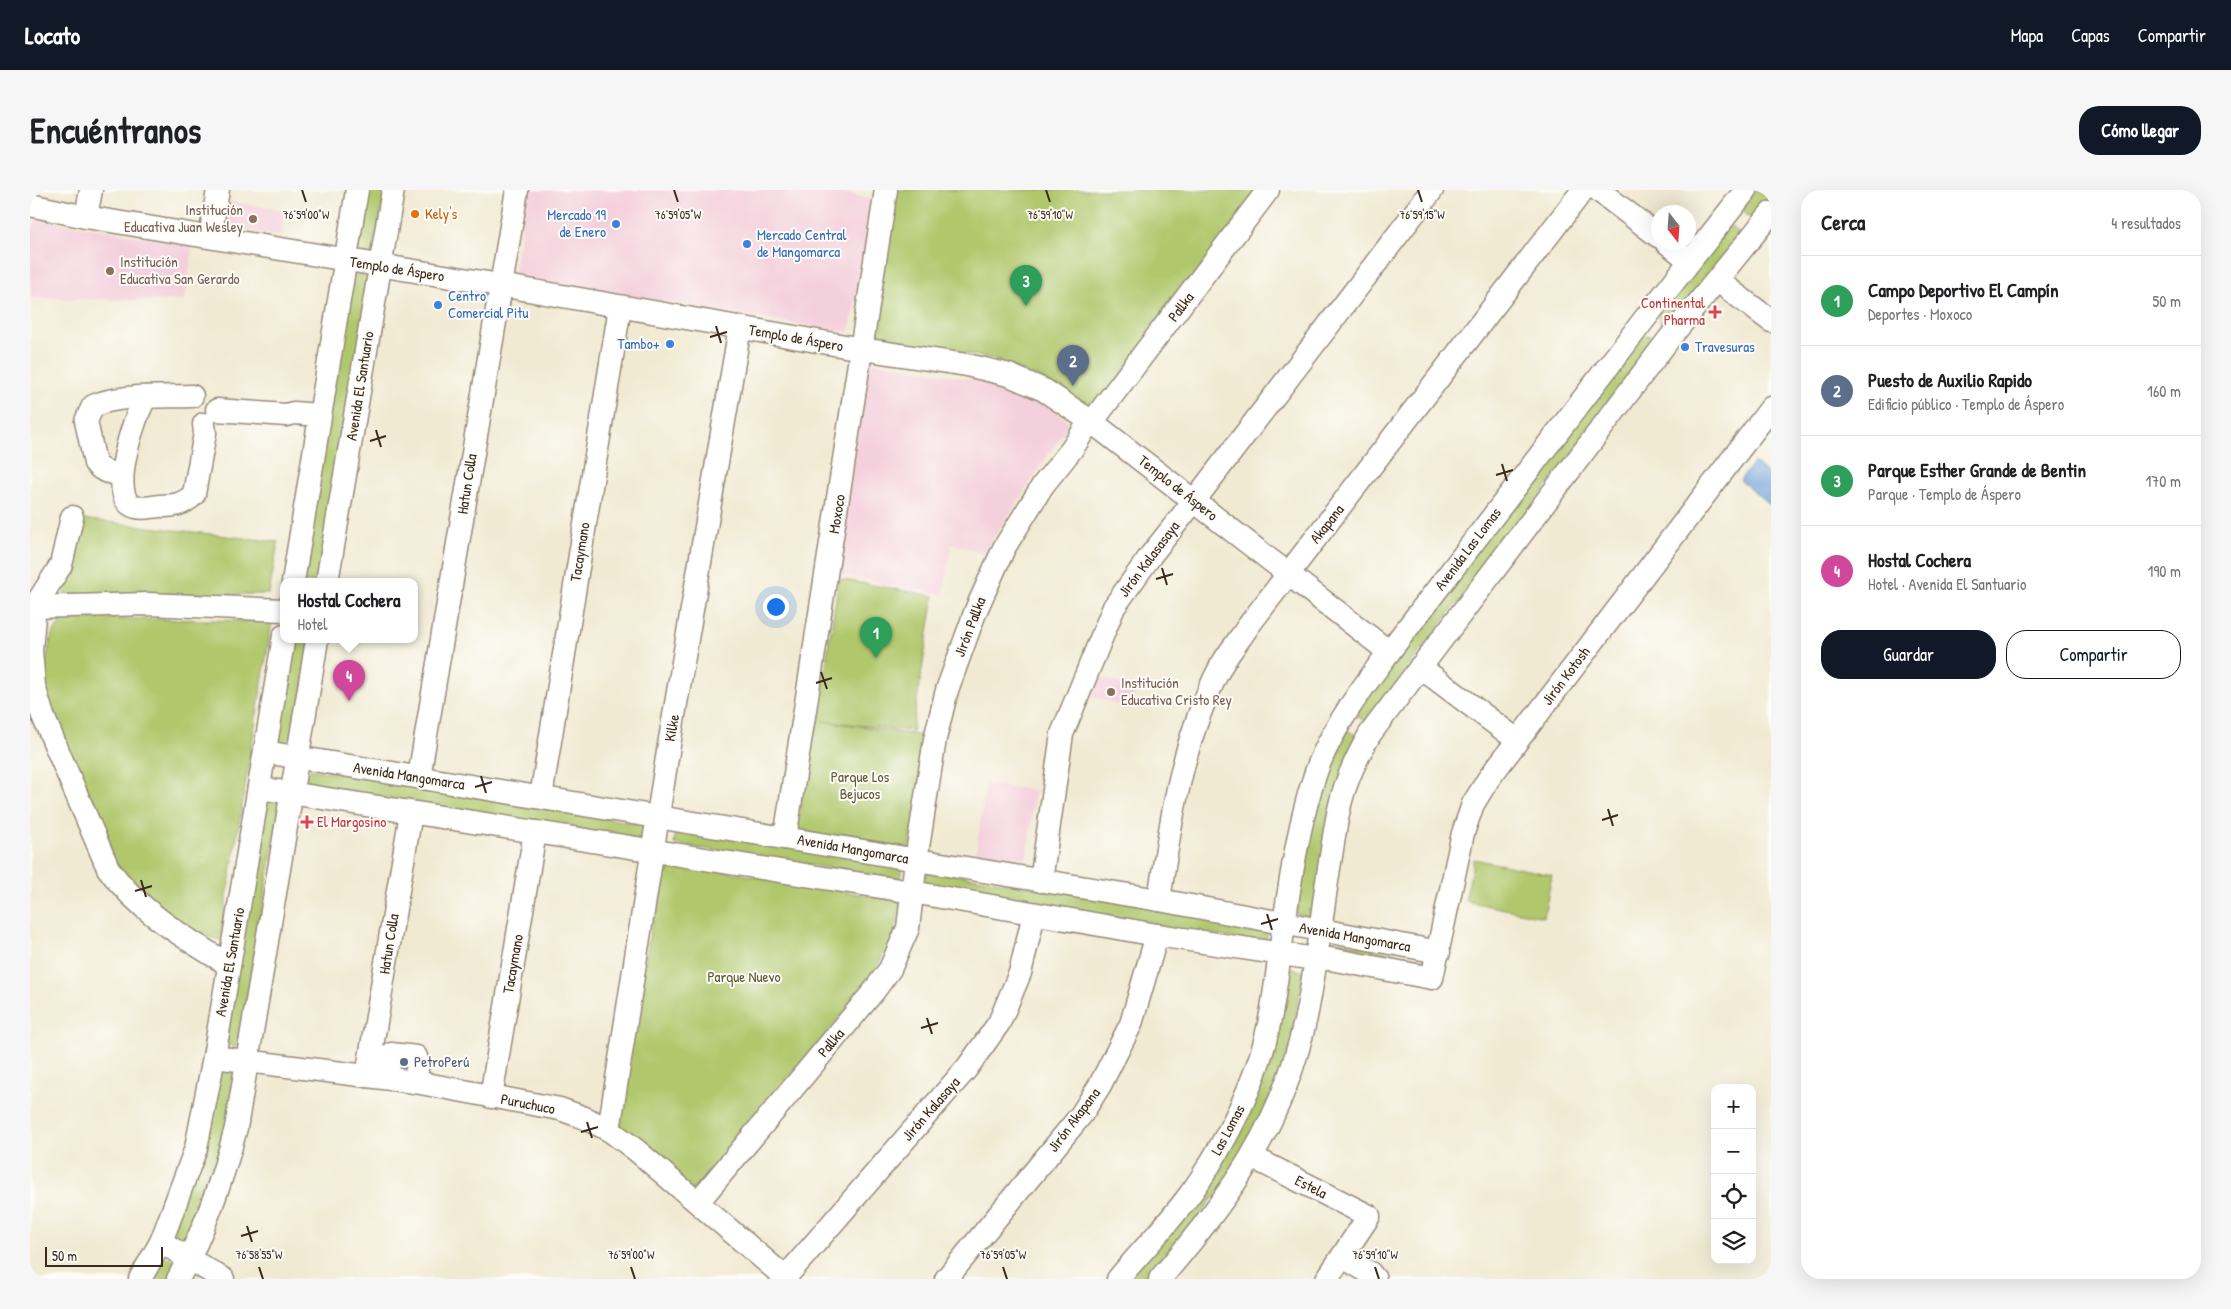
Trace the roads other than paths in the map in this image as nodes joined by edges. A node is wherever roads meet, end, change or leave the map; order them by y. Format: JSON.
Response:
{"nodes":[{"id":1,"x":91,"y":190,"type":"edge"},
{"id":2,"x":218,"y":190,"type":"edge"},
{"id":3,"x":357,"y":190,"type":"edge"},
{"id":4,"x":393,"y":190,"type":"edge"},
{"id":5,"x":518,"y":190,"type":"edge"},
{"id":6,"x":886,"y":190,"type":"edge"},
{"id":7,"x":1268,"y":190,"type":"edge"},
{"id":8,"x":1432,"y":190,"type":"edge"},
{"id":9,"x":1583,"y":190,"type":"edge"},
{"id":10,"x":1598,"y":190,"type":"edge"},
{"id":11,"x":1746,"y":190,"type":"edge"},
{"id":12,"x":30,"y":206,"type":"edge"},
{"id":13,"x":1730,"y":212,"type":"junction"},
{"id":14,"x":1771,"y":214,"type":"edge"},
{"id":15,"x":86,"y":217,"type":"junction"},
{"id":16,"x":1651,"y":231,"type":"edge"},
{"id":17,"x":1756,"y":232,"type":"junction"},
{"id":18,"x":210,"y":237,"type":"junction"},
{"id":19,"x":1676,"y":250,"type":"edge"},
{"id":20,"x":345,"y":260,"type":"junction"},
{"id":21,"x":1690,"y":261,"type":"junction"},
{"id":22,"x":380,"y":266,"type":"junction"},
{"id":23,"x":1718,"y":281,"type":"junction"},
{"id":24,"x":500,"y":285,"type":"junction"},
{"id":25,"x":620,"y":307,"type":"junction"},
{"id":26,"x":1643,"y":321,"type":"junction"},
{"id":27,"x":1771,"y":321,"type":"edge"},
{"id":28,"x":740,"y":328,"type":"junction"},
{"id":29,"x":1669,"y":339,"type":"junction"},
{"id":30,"x":862,"y":349,"type":"junction"},
{"id":31,"x":146,"y":397,"type":"junction"},
{"id":32,"x":1771,"y":408,"type":"edge"},
{"id":33,"x":212,"y":413,"type":"junction"},
{"id":34,"x":320,"y":414,"type":"junction"},
{"id":35,"x":1091,"y":421,"type":"junction"},
{"id":36,"x":121,"y":473,"type":"junction"},
{"id":37,"x":1194,"y":501,"type":"junction"},
{"id":38,"x":72,"y":517,"type":"dead end"},
{"id":39,"x":1288,"y":574,"type":"junction"},
{"id":40,"x":294,"y":578,"type":"edge"},
{"id":41,"x":328,"y":578,"type":"edge"},
{"id":42,"x":32,"y":606,"type":"edge"},
{"id":43,"x":280,"y":610,"type":"edge"},
{"id":44,"x":283,"y":643,"type":"edge"},
{"id":45,"x":317,"y":643,"type":"edge"},
{"id":46,"x":1389,"y":652,"type":"junction"},
{"id":47,"x":1420,"y":667,"type":"junction"},
{"id":48,"x":1344,"y":718,"type":"junction"},
{"id":49,"x":1370,"y":734,"type":"junction"},
{"id":50,"x":1517,"y":740,"type":"junction"},
{"id":51,"x":265,"y":752,"type":"junction"},
{"id":52,"x":298,"y":757,"type":"junction"},
{"id":53,"x":419,"y":778,"type":"junction"},
{"id":54,"x":259,"y":788,"type":"junction"},
{"id":55,"x":291,"y":794,"type":"junction"},
{"id":56,"x":541,"y":797,"type":"junction"},
{"id":57,"x":411,"y":812,"type":"junction"},
{"id":58,"x":659,"y":816,"type":"junction"},
{"id":59,"x":536,"y":832,"type":"junction"},
{"id":60,"x":785,"y":838,"type":"junction"},
{"id":61,"x":652,"y":851,"type":"junction"},
{"id":62,"x":916,"y":860,"type":"junction"},
{"id":63,"x":1040,"y":881,"type":"junction"},
{"id":64,"x":912,"y":892,"type":"junction"},
{"id":65,"x":1159,"y":900,"type":"junction"},
{"id":66,"x":1034,"y":914,"type":"junction"},
{"id":67,"x":1284,"y":924,"type":"junction"},
{"id":68,"x":1318,"y":930,"type":"junction"},
{"id":69,"x":1157,"y":935,"type":"junction"},
{"id":70,"x":1439,"y":952,"type":"junction"},
{"id":71,"x":1280,"y":953,"type":"junction"},
{"id":72,"x":1315,"y":959,"type":"junction"},
{"id":73,"x":229,"y":965,"type":"junction"},
{"id":74,"x":1432,"y":978,"type":"joint"},
{"id":75,"x":214,"y":1057,"type":"junction"},
{"id":76,"x":246,"y":1062,"type":"junction"},
{"id":77,"x":380,"y":1064,"type":"junction"},
{"id":78,"x":490,"y":1097,"type":"junction"},
{"id":79,"x":609,"y":1130,"type":"junction"},
{"id":80,"x":1252,"y":1158,"type":"junction"},
{"id":81,"x":698,"y":1202,"type":"junction"},
{"id":82,"x":161,"y":1242,"type":"junction"},
{"id":83,"x":1344,"y":1257,"type":"junction"},
{"id":84,"x":190,"y":1259,"type":"junction"},
{"id":85,"x":785,"y":1278,"type":"edge"},
{"id":86,"x":140,"y":1279,"type":"edge"},
{"id":87,"x":178,"y":1279,"type":"edge"},
{"id":88,"x":222,"y":1279,"type":"edge"},
{"id":89,"x":946,"y":1279,"type":"edge"},
{"id":90,"x":1118,"y":1279,"type":"edge"},
{"id":91,"x":1160,"y":1279,"type":"edge"},
{"id":92,"x":1327,"y":1279,"type":"edge"},
{"id":93,"x":1375,"y":1279,"type":"edge"}],
"edges":[{"from":1,"to":15,"type":"street"},
{"from":2,"to":18,"type":"street"},
{"from":3,"to":20,"type":"street"},
{"from":4,"to":22,"type":"street","name":"Avenida El Santuario"},
{"from":5,"to":24,"type":"street","name":"Hatun Colla"},
{"from":6,"to":30,"type":"street","name":"Moxoco"},
{"from":7,"to":35,"type":"street","name":"Pallka"},
{"from":8,"to":37,"type":"street","name":"Jirón Kalasasaya"},
{"from":9,"to":39,"type":"street","name":"Akapana"},
{"from":10,"to":16,"type":"street"},
{"from":11,"to":13,"type":"street","name":"Avenida Las Lomas"},
{"from":12,"to":15,"type":"street","name":"Templo de Áspero"},
{"from":13,"to":17,"type":"street"},
{"from":13,"to":21,"type":"street","name":"Avenida Las Lomas"},
{"from":14,"to":17,"type":"street"},
{"from":15,"to":18,"type":"street","name":"Templo de Áspero"},
{"from":17,"to":23,"type":"street"},
{"from":18,"to":20,"type":"street","name":"Templo de Áspero"},
{"from":19,"to":21,"type":"street"},
{"from":20,"to":22,"type":"street","name":"Templo de Áspero"},
{"from":20,"to":34,"type":"street"},
{"from":21,"to":26,"type":"street","name":"Avenida Las Lomas"},
{"from":22,"to":24,"type":"street","name":"Templo de Áspero"},
{"from":22,"to":41,"type":"street","name":"Avenida El Santuario"},
{"from":23,"to":27,"type":"street"},
{"from":23,"to":29,"type":"street"},
{"from":24,"to":25,"type":"street","name":"Templo de Áspero"},
{"from":24,"to":53,"type":"street","name":"Hatun Colla"},
{"from":25,"to":28,"type":"street","name":"Templo de Áspero"},
{"from":25,"to":56,"type":"street","name":"Tacaymano"},
{"from":26,"to":29,"type":"street"},
{"from":26,"to":46,"type":"street","name":"Avenida Las Lomas"},
{"from":28,"to":30,"type":"street","name":"Templo de Áspero"},
{"from":28,"to":58,"type":"street","name":"Kilke"},
{"from":29,"to":47,"type":"street"},
{"from":30,"to":35,"type":"street","name":"Templo de Áspero"},
{"from":30,"to":60,"type":"street","name":"Moxoco"},
{"from":31,"to":33,"type":"street"},
{"from":31,"to":36,"type":"street"},
{"from":31,"to":36,"type":"street"},
{"from":32,"to":50,"type":"street","name":"Jirón Kotosh"},
{"from":33,"to":34,"type":"street"},
{"from":33,"to":36,"type":"street"},
{"from":34,"to":40,"type":"street"},
{"from":35,"to":37,"type":"street","name":"Templo de Áspero"},
{"from":35,"to":62,"type":"street","name":"Jirón Pallka"},
{"from":37,"to":39,"type":"street","name":"Templo de Áspero"},
{"from":37,"to":63,"type":"street","name":"Jirón Kalasasaya"},
{"from":38,"to":42,"type":"street"},
{"from":39,"to":46,"type":"street","name":"Templo de Áspero"},
{"from":39,"to":65,"type":"street","name":"Akapana"},
{"from":42,"to":43,"type":"street"},
{"from":42,"to":73,"type":"street"},
{"from":44,"to":51,"type":"street","name":"Avenida El Santuario"},
{"from":45,"to":52,"type":"street"},
{"from":46,"to":48,"type":"street","name":"Avenida Las Lomas"},
{"from":47,"to":49,"type":"street"},
{"from":47,"to":50,"type":"street"},
{"from":48,"to":49,"type":"street"},
{"from":48,"to":67,"type":"street","name":"Avenida Las Lomas"},
{"from":49,"to":68,"type":"street"},
{"from":50,"to":70,"type":"street","name":"Jirón Kotosh"},
{"from":51,"to":52,"type":"street","name":"Avenida Mangomarca"},
{"from":51,"to":54,"type":"street","name":"Avenida El Santuario"},
{"from":52,"to":53,"type":"street","name":"Avenida Mangomarca"},
{"from":52,"to":55,"type":"street"},
{"from":53,"to":56,"type":"street","name":"Avenida Mangomarca"},
{"from":54,"to":55,"type":"street","name":"Avenida Mangomarca"},
{"from":54,"to":73,"type":"street","name":"Avenida El Santuario"},
{"from":55,"to":57,"type":"street","name":"Avenida Mangomarca"},
{"from":55,"to":76,"type":"street"},
{"from":56,"to":58,"type":"street","name":"Avenida Mangomarca"},
{"from":57,"to":59,"type":"street","name":"Avenida Mangomarca"},
{"from":57,"to":77,"type":"street","name":"Hatun Colla"},
{"from":58,"to":60,"type":"street","name":"Avenida Mangomarca"},
{"from":58,"to":61,"type":"street","name":"Kilke"},
{"from":59,"to":61,"type":"street","name":"Avenida Mangomarca"},
{"from":59,"to":78,"type":"street","name":"Tacaymano"},
{"from":60,"to":62,"type":"street","name":"Avenida Mangomarca"},
{"from":61,"to":64,"type":"street","name":"Avenida Mangomarca"},
{"from":61,"to":79,"type":"street","name":"Kilke"},
{"from":62,"to":63,"type":"street","name":"Avenida Mangomarca"},
{"from":62,"to":64,"type":"street","name":"Pallka"},
{"from":63,"to":65,"type":"street","name":"Avenida Mangomarca"},
{"from":64,"to":66,"type":"street","name":"Avenida Mangomarca"},
{"from":64,"to":81,"type":"street","name":"Pallka"},
{"from":65,"to":67,"type":"street","name":"Avenida Mangomarca"},
{"from":66,"to":69,"type":"street","name":"Avenida Mangomarca"},
{"from":66,"to":85,"type":"street","name":"Jirón Kalasaya"},
{"from":67,"to":68,"type":"street","name":"Avenida Mangomarca"},
{"from":67,"to":71,"type":"street","name":"Avenida Las Lomas"},
{"from":68,"to":70,"type":"street","name":"Avenida Mangomarca"},
{"from":68,"to":72,"type":"street"},
{"from":69,"to":71,"type":"street","name":"Avenida Mangomarca"},
{"from":69,"to":89,"type":"street","name":"Jirón Akapana"},
{"from":70,"to":74,"type":"street","name":"Jirón Kotosh"},
{"from":71,"to":72,"type":"street","name":"Avenida Mangomarca"},
{"from":71,"to":90,"type":"street","name":"Las Lomas"},
{"from":72,"to":74,"type":"street","name":"Avenida Mangomarca"},
{"from":72,"to":80,"type":"street"},
{"from":73,"to":75,"type":"street","name":"Avenida El Santuario"},
{"from":75,"to":76,"type":"street","name":"Puruchuco"},
{"from":75,"to":82,"type":"street","name":"Avenida El Santuario"},
{"from":76,"to":77,"type":"street","name":"Puruchuco"},
{"from":76,"to":84,"type":"street"},
{"from":77,"to":78,"type":"street","name":"Puruchuco"},
{"from":78,"to":79,"type":"street","name":"Puruchuco"},
{"from":79,"to":81,"type":"street","name":"Puruchuco"},
{"from":80,"to":83,"type":"street","name":"Estela"},
{"from":80,"to":91,"type":"street"},
{"from":81,"to":85,"type":"street","name":"Puruchuco"},
{"from":82,"to":84,"type":"street"},
{"from":82,"to":86,"type":"street","name":"Avenida El Santuario"},
{"from":83,"to":92,"type":"street"},
{"from":83,"to":93,"type":"street"},
{"from":84,"to":87,"type":"street"},
{"from":84,"to":88,"type":"street"}]}
